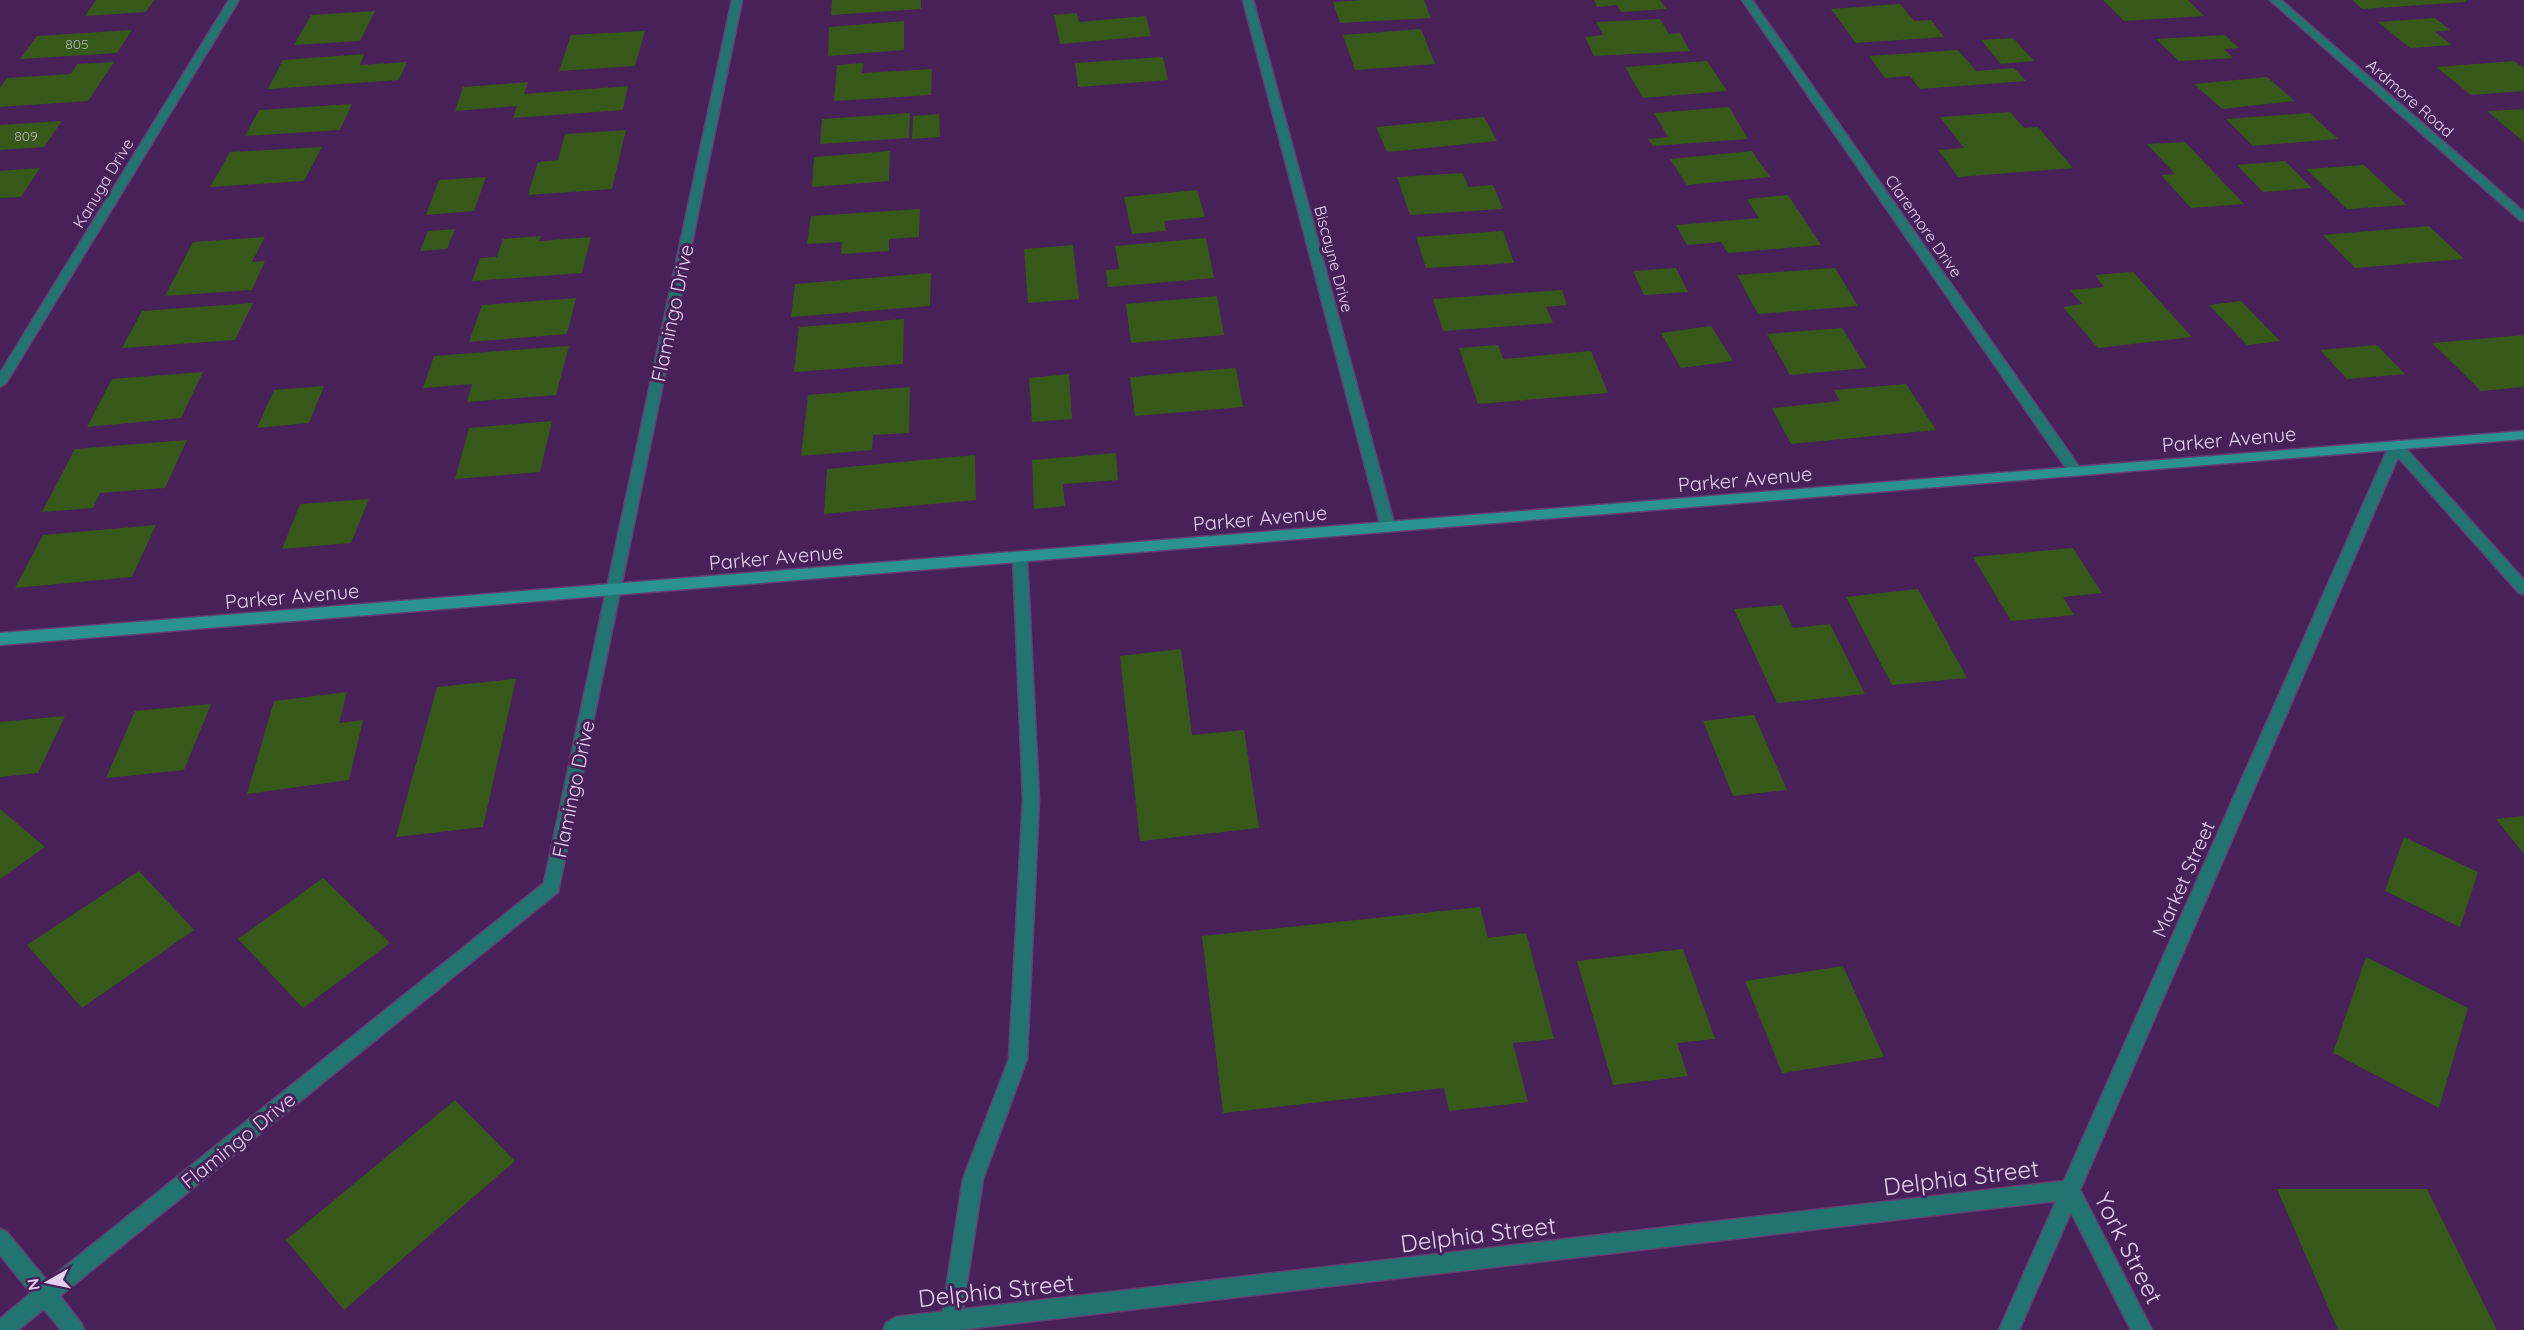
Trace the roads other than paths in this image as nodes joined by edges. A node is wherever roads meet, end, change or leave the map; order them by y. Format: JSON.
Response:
{"nodes":[{"id":1,"x":234,"y":0,"type":"edge"},
{"id":2,"x":737,"y":0,"type":"edge"},
{"id":3,"x":1248,"y":0,"type":"edge"},
{"id":4,"x":1747,"y":0,"type":"edge"},
{"id":5,"x":2275,"y":0,"type":"edge"},
{"id":6,"x":2524,"y":218,"type":"edge"},
{"id":7,"x":0,"y":383,"type":"edge"},
{"id":8,"x":2524,"y":435,"type":"edge"},
{"id":9,"x":2396,"y":446,"type":"junction"},
{"id":10,"x":2075,"y":471,"type":"junction"},
{"id":11,"x":1388,"y":527,"type":"junction"},
{"id":12,"x":1020,"y":557,"type":"junction"},
{"id":13,"x":2524,"y":589,"type":"edge"},
{"id":14,"x":615,"y":590,"type":"junction"},
{"id":15,"x":0,"y":639,"type":"edge"},
{"id":16,"x":2070,"y":1190,"type":"junction"},
{"id":17,"x":0,"y":1239,"type":"edge"},
{"id":18,"x":45,"y":1295,"type":"junction"},
{"id":19,"x":951,"y":1322,"type":"junction"},
{"id":20,"x":2,"y":1330,"type":"edge"},
{"id":21,"x":74,"y":1330,"type":"edge"},
{"id":22,"x":893,"y":1330,"type":"edge"},
{"id":23,"x":2009,"y":1330,"type":"edge"},
{"id":24,"x":2142,"y":1330,"type":"edge"}],
"edges":[{"from":1,"to":7,"type":"street","name":"Kanuga Drive"},
{"from":2,"to":14,"type":"street","name":"Flamingo Drive"},
{"from":3,"to":11,"type":"street","name":"Biscayne Drive"},
{"from":4,"to":10,"type":"street","name":"Claremore Drive"},
{"from":5,"to":6,"type":"street","name":"Ardmore Road"},
{"from":8,"to":9,"type":"street","name":"Parker Avenue"},
{"from":9,"to":10,"type":"street","name":"Parker Avenue"},
{"from":9,"to":13,"type":"street"},
{"from":9,"to":16,"type":"street","name":"Market Street"},
{"from":10,"to":11,"type":"street","name":"Parker Avenue"},
{"from":11,"to":12,"type":"street","name":"Parker Avenue"},
{"from":12,"to":14,"type":"street","name":"Parker Avenue"},
{"from":12,"to":19,"type":"street"},
{"from":14,"to":15,"type":"street","name":"Parker Avenue"},
{"from":14,"to":18,"type":"street","name":"Flamingo Drive"},
{"from":16,"to":19,"type":"street","name":"Delphia Street"},
{"from":16,"to":23,"type":"street","name":"Market Street"},
{"from":16,"to":24,"type":"street","name":"York Street"},
{"from":17,"to":18,"type":"street"},
{"from":18,"to":20,"type":"street","name":"Flamingo Drive"},
{"from":18,"to":21,"type":"street"},
{"from":19,"to":22,"type":"street","name":"Delphia Street"}]}
